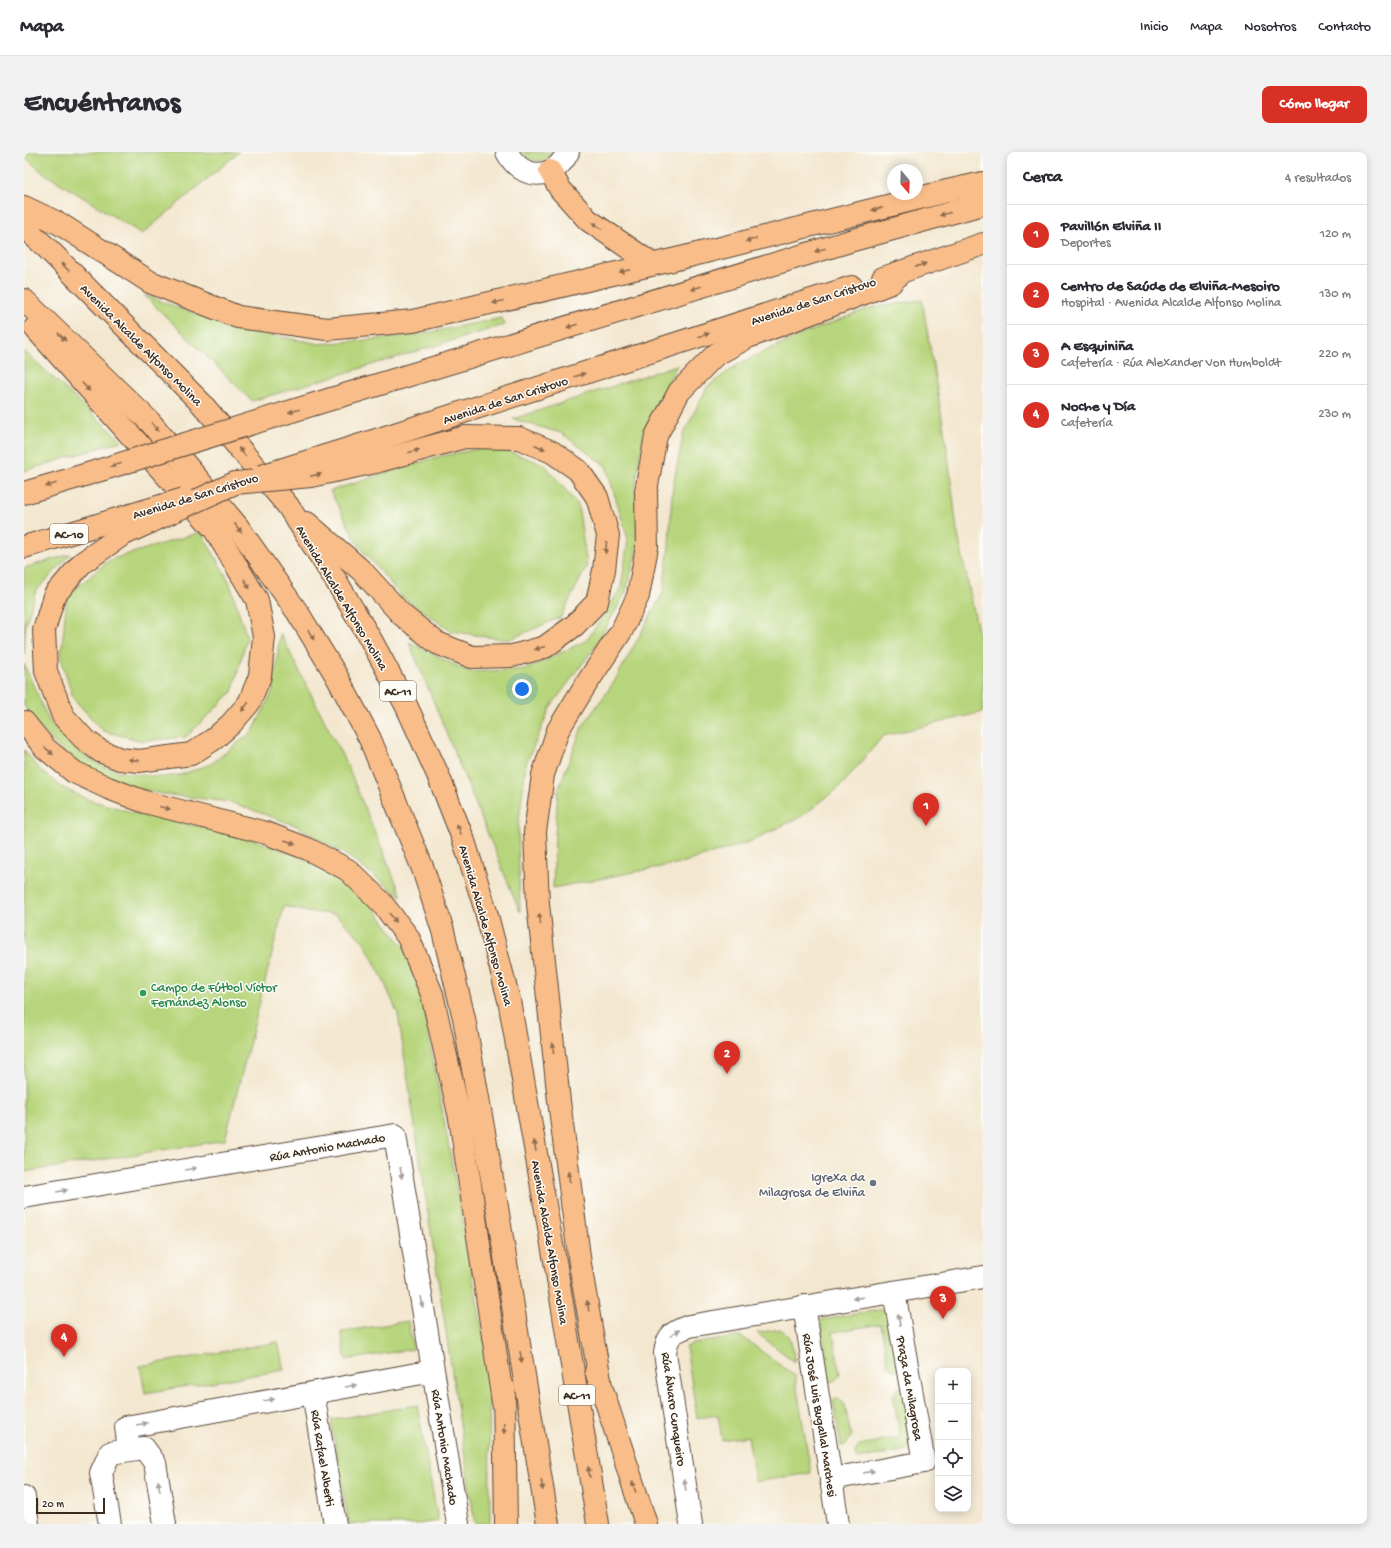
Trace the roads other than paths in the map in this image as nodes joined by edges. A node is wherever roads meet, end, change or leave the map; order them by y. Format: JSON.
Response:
{"nodes":[{"id":1,"x":508,"y":152,"type":"edge"},
{"id":2,"x":568,"y":152,"type":"edge"},
{"id":3,"x":550,"y":171,"type":"junction"},
{"id":4,"x":983,"y":183,"type":"edge"},
{"id":5,"x":983,"y":188,"type":"edge"},
{"id":6,"x":947,"y":191,"type":"junction"},
{"id":7,"x":983,"y":204,"type":"edge"},
{"id":8,"x":24,"y":207,"type":"edge"},
{"id":9,"x":24,"y":228,"type":"edge"},
{"id":10,"x":983,"y":244,"type":"edge"},
{"id":11,"x":652,"y":264,"type":"junction"},
{"id":12,"x":901,"y":272,"type":"junction"},
{"id":13,"x":24,"y":300,"type":"edge"},
{"id":14,"x":24,"y":315,"type":"edge"},
{"id":15,"x":373,"y":452,"type":"junction"},
{"id":16,"x":24,"y":493,"type":"edge"},
{"id":17,"x":288,"y":506,"type":"junction"},
{"id":18,"x":118,"y":527,"type":"junction"},
{"id":19,"x":24,"y":547,"type":"edge"},
{"id":20,"x":24,"y":722,"type":"edge"},
{"id":21,"x":559,"y":1101,"type":"junction"},
{"id":22,"x":460,"y":1118,"type":"junction"},
{"id":23,"x":24,"y":1197,"type":"edge"},
{"id":24,"x":544,"y":1198,"type":"junction"},
{"id":25,"x":497,"y":1207,"type":"junction"},
{"id":26,"x":556,"y":1267,"type":"junction"},
{"id":27,"x":508,"y":1277,"type":"junction"},
{"id":28,"x":983,"y":1278,"type":"edge"},
{"id":29,"x":894,"y":1292,"type":"junction"},
{"id":30,"x":804,"y":1306,"type":"junction"},
{"id":31,"x":433,"y":1371,"type":"junction"},
{"id":32,"x":601,"y":1386,"type":"junction"},
{"id":33,"x":313,"y":1392,"type":"junction"},
{"id":34,"x":503,"y":1402,"type":"junction"},
{"id":35,"x":130,"y":1449,"type":"junction"},
{"id":36,"x":831,"y":1479,"type":"junction"},
{"id":37,"x":24,"y":1497,"type":"edge"},
{"id":38,"x":28,"y":1524,"type":"edge"},
{"id":39,"x":110,"y":1524,"type":"edge"},
{"id":40,"x":165,"y":1524,"type":"edge"},
{"id":41,"x":334,"y":1524,"type":"edge"},
{"id":42,"x":458,"y":1524,"type":"edge"},
{"id":43,"x":506,"y":1524,"type":"edge"},
{"id":44,"x":548,"y":1524,"type":"edge"},
{"id":45,"x":598,"y":1524,"type":"edge"},
{"id":46,"x":646,"y":1524,"type":"edge"},
{"id":47,"x":691,"y":1524,"type":"edge"},
{"id":48,"x":838,"y":1524,"type":"edge"}],
"edges":[{"from":1,"to":3,"type":"street"},
{"from":2,"to":3,"type":"street"},
{"from":11,"to":3,"type":"main road","one_way":true},
{"from":4,"to":6,"type":"main road"},
{"from":5,"to":6,"type":"main road"},
{"from":6,"to":11,"type":"main road","one_way":true},
{"from":7,"to":16,"type":"main road","one_way":true,"bridge":true},
{"from":11,"to":8,"type":"main road","one_way":true},
{"from":17,"to":9,"type":"main road","name":"Avenida Alcalde Alfonso Molina","number":"AC-11","one_way":true},
{"from":12,"to":10,"type":"main road","name":"Avenida de San Cristovo","one_way":true},
{"from":15,"to":12,"type":"main road","name":"Avenida de San Cristovo","one_way":true},
{"from":21,"to":12,"type":"main road","one_way":true},
{"from":13,"to":25,"type":"main road","one_way":true},
{"from":14,"to":18,"type":"main road","one_way":true},
{"from":15,"to":17,"type":"main road","one_way":true},
{"from":18,"to":15,"type":"main road","one_way":true,"bridge":true},
{"from":24,"to":17,"type":"main road","name":"Avenida Alcalde Alfonso Molina","number":"AC-11","one_way":true},
{"from":18,"to":19,"type":"main road","name":"Avenida de San Cristovo","number":"AC-10"},
{"from":20,"to":22,"type":"main road","one_way":true},
{"from":21,"to":24,"type":"main road"},
{"from":32,"to":21,"type":"main road","one_way":true},
{"from":22,"to":25,"type":"main road"},
{"from":22,"to":34,"type":"main road"},
{"from":23,"to":31,"type":"street","name":"Rúa Antonio Machado","one_way":true},
{"from":24,"to":26,"type":"main road","name":"Avenida Alcalde Alfonso Molina","number":"AC-11"},
{"from":25,"to":27,"type":"main road"},
{"from":26,"to":32,"type":"main road"},
{"from":45,"to":26,"type":"main road","name":"Avenida Alcalde Alfonso Molina","number":"AC-11","one_way":true},
{"from":27,"to":34,"type":"main road"},
{"from":27,"to":44,"type":"main road","one_way":true},
{"from":28,"to":29,"type":"street","name":"Rúa Álvaro Cunqueiro"},
{"from":29,"to":30,"type":"street","name":"Rúa Álvaro Cunqueiro","one_way":true},
{"from":36,"to":29,"type":"street","name":"Praza da Milagrosa","one_way":true},
{"from":30,"to":36,"type":"street","name":"Rúa José Luis Bugallal Marchesi"},
{"from":47,"to":30,"type":"street","name":"Rúa Álvaro Cunqueiro","one_way":true},
{"from":33,"to":31,"type":"street","name":"Rúa Antonio Machado","one_way":true},
{"from":31,"to":42,"type":"street","name":"Rúa Antonio Machado"},
{"from":46,"to":32,"type":"main road","one_way":true},
{"from":35,"to":33,"type":"street","name":"Rúa Antonio Machado","one_way":true},
{"from":33,"to":41,"type":"street","name":"Rúa Rafael Alberti"},
{"from":34,"to":43,"type":"main road","one_way":true},
{"from":35,"to":39,"type":"street"},
{"from":40,"to":35,"type":"street","one_way":true},
{"from":36,"to":48,"type":"street","name":"Rúa José Luis Bugallal Marchesi"},
{"from":37,"to":38,"type":"street"}]}
